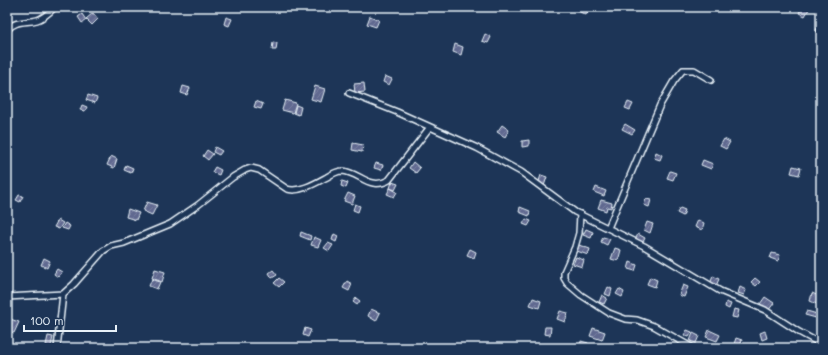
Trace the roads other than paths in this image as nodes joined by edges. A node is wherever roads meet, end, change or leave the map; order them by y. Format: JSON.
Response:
{"nodes":[{"id":1,"x":55,"y":7,"type":"edge"},
{"id":2,"x":7,"y":30,"type":"edge"},
{"id":3,"x":712,"y":80,"type":"dead end"},
{"id":4,"x":349,"y":93,"type":"dead end"},
{"id":5,"x":430,"y":127,"type":"junction"},
{"id":6,"x":580,"y":214,"type":"junction"},
{"id":7,"x":608,"y":228,"type":"junction"},
{"id":8,"x":63,"y":294,"type":"junction"},
{"id":9,"x":7,"y":297,"type":"edge"},
{"id":10,"x":821,"y":344,"type":"edge"},
{"id":11,"x":57,"y":348,"type":"edge"},
{"id":12,"x":692,"y":348,"type":"edge"}],
"edges":[{"from":1,"to":2,"type":"street"},
{"from":3,"to":7,"type":"street"},
{"from":4,"to":5,"type":"street"},
{"from":5,"to":6,"type":"street"},
{"from":5,"to":8,"type":"street"},
{"from":6,"to":7,"type":"street"},
{"from":6,"to":12,"type":"street"},
{"from":7,"to":10,"type":"street"},
{"from":8,"to":9,"type":"street"},
{"from":8,"to":11,"type":"street"}]}
